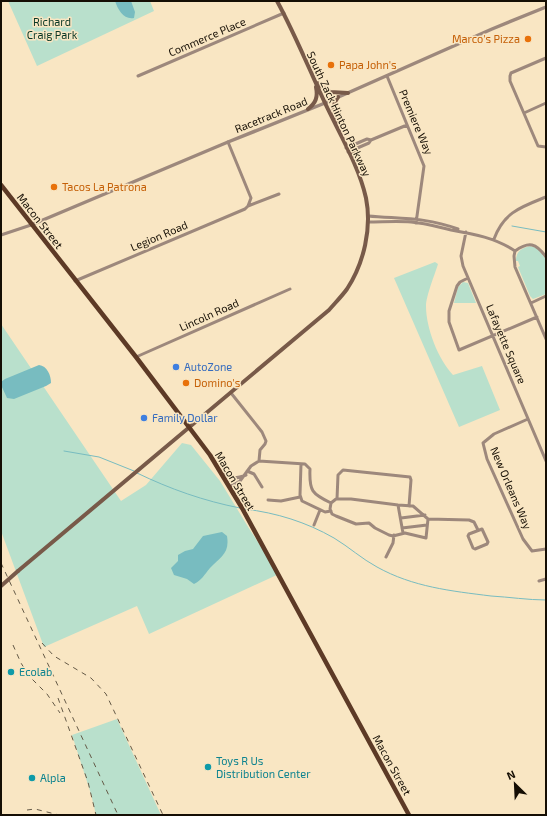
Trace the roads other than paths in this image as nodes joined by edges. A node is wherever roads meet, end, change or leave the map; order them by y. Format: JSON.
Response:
{"nodes":[{"id":1,"x":277,"y":1,"type":"edge"},
{"id":2,"x":546,"y":8,"type":"edge"},
{"id":3,"x":284,"y":13,"type":"junction"},
{"id":4,"x":546,"y":58,"type":"edge"},
{"id":5,"x":138,"y":76,"type":"dead end"},
{"id":6,"x":387,"y":76,"type":"junction"},
{"id":7,"x":314,"y":80,"type":"junction"},
{"id":8,"x":348,"y":93,"type":"junction"},
{"id":9,"x":338,"y":97,"type":"junction"},
{"id":10,"x":325,"y":103,"type":"junction"},
{"id":11,"x":546,"y":103,"type":"edge"},
{"id":12,"x":308,"y":110,"type":"junction"},
{"id":13,"x":524,"y":113,"type":"junction"},
{"id":14,"x":407,"y":125,"type":"junction"},
{"id":15,"x":339,"y":131,"type":"junction"},
{"id":16,"x":371,"y":140,"type":"junction"},
{"id":17,"x":228,"y":142,"type":"junction"},
{"id":18,"x":546,"y":147,"type":"edge"},
{"id":19,"x":347,"y":150,"type":"junction"},
{"id":20,"x":354,"y":150,"type":"junction"},
{"id":21,"x":353,"y":164,"type":"junction"},
{"id":22,"x":1,"y":186,"type":"edge"},
{"id":23,"x":279,"y":194,"type":"dead end"},
{"id":24,"x":546,"y":197,"type":"edge"},
{"id":25,"x":248,"y":206,"type":"junction"},
{"id":26,"x":368,"y":216,"type":"junction"},
{"id":27,"x":417,"y":221,"type":"junction"},
{"id":28,"x":368,"y":222,"type":"junction"},
{"id":29,"x":31,"y":225,"type":"junction"},
{"id":30,"x":466,"y":232,"type":"junction"},
{"id":31,"x":1,"y":235,"type":"edge"},
{"id":32,"x":494,"y":239,"type":"junction"},
{"id":33,"x":515,"y":251,"type":"junction"},
{"id":34,"x":546,"y":256,"type":"edge"},
{"id":35,"x":468,"y":278,"type":"junction"},
{"id":36,"x":75,"y":281,"type":"junction"},
{"id":37,"x":290,"y":289,"type":"dead end"},
{"id":38,"x":546,"y":296,"type":"edge"},
{"id":39,"x":531,"y":303,"type":"junction"},
{"id":40,"x":537,"y":317,"type":"junction"},
{"id":41,"x":493,"y":336,"type":"junction"},
{"id":42,"x":546,"y":339,"type":"edge"},
{"id":43,"x":136,"y":357,"type":"junction"},
{"id":44,"x":231,"y":393,"type":"junction"},
{"id":45,"x":528,"y":419,"type":"junction"},
{"id":46,"x":190,"y":427,"type":"junction"},
{"id":47,"x":259,"y":461,"type":"junction"},
{"id":48,"x":546,"y":461,"type":"edge"},
{"id":49,"x":301,"y":464,"type":"junction"},
{"id":50,"x":221,"y":472,"type":"junction"},
{"id":51,"x":246,"y":473,"type":"junction"},
{"id":52,"x":229,"y":487,"type":"junction"},
{"id":53,"x":262,"y":487,"type":"dead end"},
{"id":54,"x":300,"y":496,"type":"junction"},
{"id":55,"x":337,"y":499,"type":"junction"},
{"id":56,"x":268,"y":500,"type":"dead end"},
{"id":57,"x":331,"y":503,"type":"junction"},
{"id":58,"x":398,"y":505,"type":"junction"},
{"id":59,"x":409,"y":506,"type":"junction"},
{"id":60,"x":320,"y":510,"type":"junction"},
{"id":61,"x":331,"y":510,"type":"junction"},
{"id":62,"x":426,"y":517,"type":"junction"},
{"id":63,"x":401,"y":518,"type":"junction"},
{"id":64,"x":314,"y":525,"type":"dead end"},
{"id":65,"x":427,"y":525,"type":"junction"},
{"id":66,"x":402,"y":528,"type":"junction"},
{"id":67,"x":478,"y":530,"type":"junction"},
{"id":68,"x":403,"y":533,"type":"junction"},
{"id":69,"x":394,"y":535,"type":"junction"},
{"id":70,"x":546,"y":549,"type":"edge"},
{"id":71,"x":386,"y":557,"type":"dead end"},
{"id":72,"x":546,"y":579,"type":"edge"},
{"id":73,"x":539,"y":581,"type":"dead end"},
{"id":74,"x":1,"y":586,"type":"edge"},
{"id":75,"x":409,"y":815,"type":"edge"}],
"edges":[{"from":1,"to":3,"type":"main road","name":"South Zack Hinton Parkway"},
{"from":2,"to":6,"type":"street","name":"Racetrack Road"},
{"from":3,"to":5,"type":"street","name":"Commerce Place"},
{"from":3,"to":7,"type":"main road","name":"South Zack Hinton Parkway"},
{"from":4,"to":13,"type":"street"},
{"from":6,"to":8,"type":"street","name":"Racetrack Road"},
{"from":6,"to":14,"type":"street","name":"Premiere Way"},
{"from":7,"to":8,"type":"main road"},
{"from":7,"to":10,"type":"main road","name":"South Zack Hinton Parkway"},
{"from":7,"to":12,"type":"main road"},
{"from":8,"to":9,"type":"street","name":"Racetrack Road"},
{"from":9,"to":10,"type":"street","name":"Racetrack Road"},
{"from":9,"to":15,"type":"main road"},
{"from":10,"to":12,"type":"street","name":"Racetrack Road"},
{"from":10,"to":15,"type":"main road","name":"South Zack Hinton Parkway"},
{"from":11,"to":13,"type":"street"},
{"from":12,"to":17,"type":"street","name":"Racetrack Road"},
{"from":13,"to":18,"type":"street"},
{"from":14,"to":16,"type":"street"},
{"from":14,"to":27,"type":"street","name":"Premiere Way"},
{"from":15,"to":19,"type":"main road","name":"South Zack Hinton Parkway"},
{"from":16,"to":19,"type":"street"},
{"from":16,"to":20,"type":"street"},
{"from":17,"to":25,"type":"street"},
{"from":17,"to":29,"type":"street","name":"Racetrack Road"},
{"from":19,"to":20,"type":"street"},
{"from":19,"to":21,"type":"main road","name":"South Zack Hinton Parkway"},
{"from":20,"to":21,"type":"main road"},
{"from":21,"to":26,"type":"main road","name":"South Zack Hinton Parkway"},
{"from":22,"to":29,"type":"main road","name":"Macon Street"},
{"from":23,"to":25,"type":"street","name":"Legion Road"},
{"from":24,"to":32,"type":"street"},
{"from":25,"to":36,"type":"street","name":"Legion Road"},
{"from":26,"to":27,"type":"street"},
{"from":26,"to":28,"type":"main road","name":"South Zack Hinton Parkway"},
{"from":27,"to":28,"type":"street"},
{"from":27,"to":30,"type":"street"},
{"from":28,"to":44,"type":"main road","name":"South Zack Hinton Parkway"},
{"from":29,"to":31,"type":"street","name":"Racetrack Road"},
{"from":29,"to":36,"type":"main road","name":"Macon Street"},
{"from":30,"to":32,"type":"street"},
{"from":30,"to":35,"type":"street","name":"Lafayette Square"},
{"from":32,"to":33,"type":"street"},
{"from":33,"to":34,"type":"street"},
{"from":33,"to":39,"type":"street"},
{"from":35,"to":41,"type":"street","name":"Lafayette Square"},
{"from":35,"to":41,"type":"street"},
{"from":36,"to":43,"type":"main road","name":"Macon Street"},
{"from":37,"to":43,"type":"street","name":"Lincoln Road"},
{"from":38,"to":39,"type":"street"},
{"from":39,"to":40,"type":"street"},
{"from":40,"to":41,"type":"street"},
{"from":40,"to":42,"type":"street"},
{"from":41,"to":45,"type":"street","name":"Lafayette Square"},
{"from":43,"to":46,"type":"main road","name":"Macon Street"},
{"from":44,"to":46,"type":"main road","name":"South Zack Hinton Parkway"},
{"from":44,"to":47,"type":"street"},
{"from":45,"to":48,"type":"street","name":"Lafayette Square"},
{"from":45,"to":70,"type":"street","name":"New Orleans Way"},
{"from":46,"to":50,"type":"main road","name":"Macon Street"},
{"from":46,"to":74,"type":"main road","name":"South Zack Hinton Parkway","bridge":true},
{"from":47,"to":49,"type":"street"},
{"from":47,"to":51,"type":"street"},
{"from":49,"to":54,"type":"street"},
{"from":49,"to":57,"type":"street"},
{"from":50,"to":51,"type":"street"},
{"from":50,"to":52,"type":"main road","name":"Macon Street"},
{"from":51,"to":52,"type":"street"},
{"from":51,"to":53,"type":"street"},
{"from":52,"to":75,"type":"main road","name":"Macon Street"},
{"from":54,"to":56,"type":"street"},
{"from":54,"to":60,"type":"street"},
{"from":55,"to":57,"type":"street"},
{"from":55,"to":58,"type":"street"},
{"from":55,"to":59,"type":"street"},
{"from":57,"to":61,"type":"street"},
{"from":58,"to":59,"type":"street"},
{"from":58,"to":63,"type":"street"},
{"from":59,"to":62,"type":"street"},
{"from":60,"to":61,"type":"street"},
{"from":60,"to":64,"type":"street"},
{"from":61,"to":69,"type":"street"},
{"from":62,"to":63,"type":"street"},
{"from":62,"to":65,"type":"street"},
{"from":62,"to":67,"type":"street"},
{"from":63,"to":66,"type":"street"},
{"from":65,"to":66,"type":"street"},
{"from":65,"to":68,"type":"street"},
{"from":66,"to":68,"type":"street"},
{"from":67,"to":67,"type":"street"},
{"from":68,"to":69,"type":"street"},
{"from":69,"to":71,"type":"street"},
{"from":72,"to":73,"type":"street"}]}
